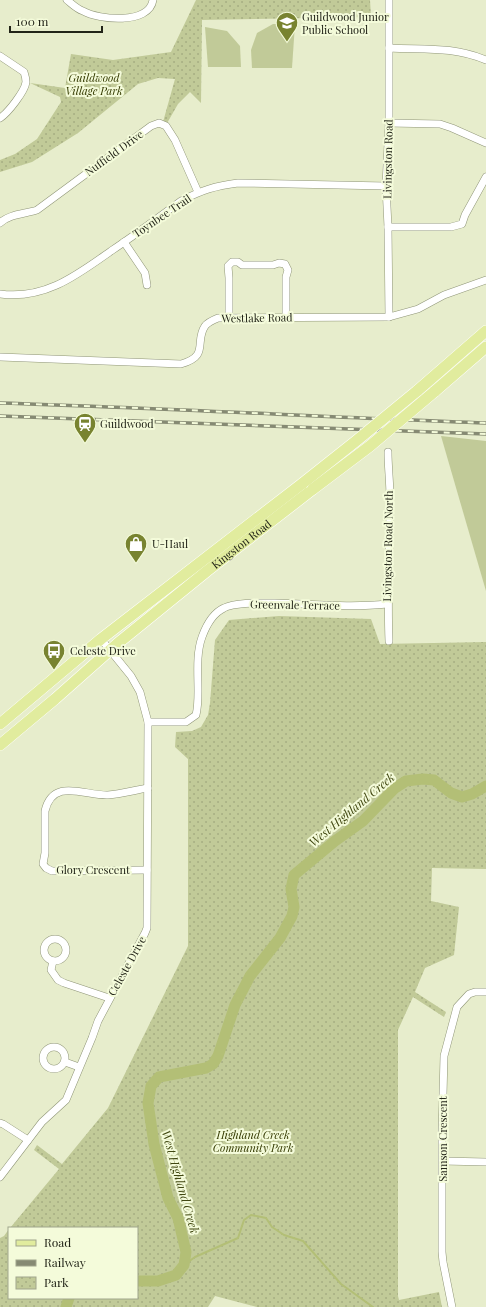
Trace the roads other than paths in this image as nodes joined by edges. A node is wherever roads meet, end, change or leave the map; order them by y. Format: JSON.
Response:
{"nodes":[{"id":1,"x":67,"y":0,"type":"edge"},
{"id":2,"x":153,"y":0,"type":"edge"},
{"id":3,"x":389,"y":0,"type":"edge"},
{"id":4,"x":389,"y":48,"type":"junction"},
{"id":5,"x":0,"y":56,"type":"edge"},
{"id":6,"x":486,"y":60,"type":"edge"},
{"id":7,"x":0,"y":118,"type":"edge"},
{"id":8,"x":389,"y":123,"type":"junction"},
{"id":9,"x":486,"y":143,"type":"edge"},
{"id":10,"x":486,"y":177,"type":"edge"},
{"id":11,"x":386,"y":186,"type":"junction"},
{"id":12,"x":198,"y":192,"type":"junction"},
{"id":13,"x":0,"y":223,"type":"edge"},
{"id":14,"x":388,"y":227,"type":"junction"},
{"id":15,"x":124,"y":242,"type":"junction"},
{"id":16,"x":486,"y":280,"type":"edge"},
{"id":17,"x":147,"y":285,"type":"dead end"},
{"id":18,"x":0,"y":294,"type":"edge"},
{"id":19,"x":229,"y":317,"type":"junction"},
{"id":20,"x":286,"y":317,"type":"junction"},
{"id":21,"x":389,"y":317,"type":"junction"},
{"id":22,"x":486,"y":331,"type":"edge"},
{"id":23,"x":486,"y":347,"type":"edge"},
{"id":24,"x":0,"y":357,"type":"edge"},
{"id":25,"x":388,"y":452,"type":"dead end"},
{"id":26,"x":387,"y":604,"type":"junction"},
{"id":27,"x":101,"y":639,"type":"junction"},
{"id":28,"x":389,"y":641,"type":"dead end"},
{"id":29,"x":110,"y":649,"type":"junction"},
{"id":30,"x":148,"y":722,"type":"junction"},
{"id":31,"x":0,"y":724,"type":"edge"},
{"id":32,"x":0,"y":745,"type":"edge"},
{"id":33,"x":148,"y":788,"type":"junction"},
{"id":34,"x":147,"y":870,"type":"junction"},
{"id":35,"x":53,"y":961,"type":"dead end"},
{"id":36,"x":486,"y":992,"type":"edge"},
{"id":37,"x":109,"y":998,"type":"junction"},
{"id":38,"x":65,"y":1062,"type":"dead end"},
{"id":39,"x":79,"y":1067,"type":"junction"},
{"id":40,"x":0,"y":1123,"type":"edge"},
{"id":41,"x":28,"y":1140,"type":"junction"},
{"id":42,"x":443,"y":1161,"type":"junction"},
{"id":43,"x":486,"y":1162,"type":"edge"},
{"id":44,"x":0,"y":1177,"type":"edge"},
{"id":45,"x":452,"y":1307,"type":"edge"}],
"edges":[{"from":1,"to":2,"type":"street"},
{"from":3,"to":4,"type":"street","name":"Livingston Road"},
{"from":4,"to":6,"type":"street"},
{"from":4,"to":8,"type":"street","name":"Livingston Road"},
{"from":5,"to":7,"type":"street"},
{"from":8,"to":9,"type":"street"},
{"from":8,"to":11,"type":"street","name":"Livingston Road"},
{"from":10,"to":14,"type":"street"},
{"from":11,"to":12,"type":"street","name":"Toynbee Trail"},
{"from":11,"to":14,"type":"street","name":"Livingston Road"},
{"from":12,"to":13,"type":"street","name":"Nuffield Drive"},
{"from":12,"to":15,"type":"street","name":"Toynbee Trail"},
{"from":14,"to":21,"type":"street","name":"Livingston Road"},
{"from":15,"to":17,"type":"street"},
{"from":15,"to":18,"type":"street","name":"Toynbee Trail"},
{"from":16,"to":21,"type":"street","name":"Westlake Road"},
{"from":19,"to":20,"type":"street","name":"Westlake Road"},
{"from":19,"to":20,"type":"street"},
{"from":19,"to":24,"type":"street","name":"Westlake Road"},
{"from":20,"to":21,"type":"street","name":"Westlake Road"},
{"from":22,"to":27,"type":"main road","name":"Kingston Road","bridge":true},
{"from":23,"to":29,"type":"main road","name":"Kingston Road","bridge":true},
{"from":25,"to":26,"type":"street","name":"Livingston Road North"},
{"from":26,"to":28,"type":"street","name":"Livingston Road North"},
{"from":26,"to":30,"type":"street","name":"Greenvale Terrace"},
{"from":27,"to":29,"type":"street","name":"Celeste Drive"},
{"from":27,"to":31,"type":"main road","name":"Kingston Road"},
{"from":29,"to":30,"type":"street","name":"Celeste Drive"},
{"from":29,"to":32,"type":"main road","name":"Kingston Road"},
{"from":30,"to":33,"type":"street","name":"Celeste Drive"},
{"from":33,"to":34,"type":"street","name":"Celeste Drive"},
{"from":33,"to":34,"type":"street","name":"Glory Crescent"},
{"from":34,"to":37,"type":"street","name":"Celeste Drive"},
{"from":35,"to":37,"type":"street"},
{"from":36,"to":42,"type":"street","name":"Samson Crescent"},
{"from":37,"to":39,"type":"street","name":"Celeste Drive"},
{"from":38,"to":39,"type":"street"},
{"from":39,"to":41,"type":"street","name":"Celeste Drive"},
{"from":40,"to":41,"type":"street"},
{"from":41,"to":44,"type":"street","name":"Celeste Drive"},
{"from":42,"to":43,"type":"street"},
{"from":42,"to":45,"type":"street","name":"Samson Crescent"}]}
